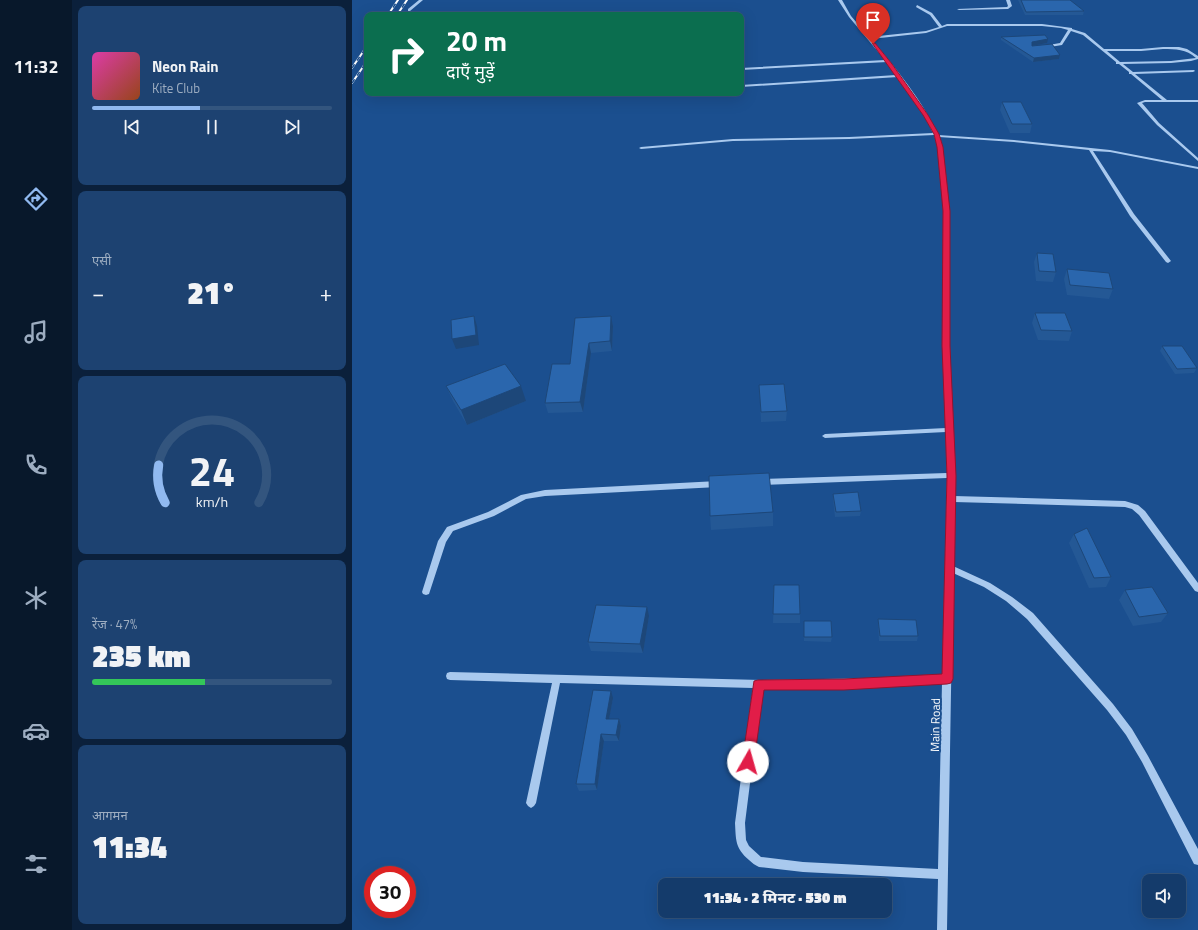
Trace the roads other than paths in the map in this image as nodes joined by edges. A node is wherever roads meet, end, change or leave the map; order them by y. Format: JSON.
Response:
{"nodes":[{"id":1,"x":421,"y":0,"type":"edge"},
{"id":2,"x":840,"y":0,"type":"edge"},
{"id":3,"x":1008,"y":0,"type":"edge"},
{"id":4,"x":917,"y":6,"type":"dead end"},
{"id":5,"x":959,"y":9,"type":"dead end"},
{"id":6,"x":410,"y":10,"type":"dead end"},
{"id":7,"x":941,"y":27,"type":"junction"},
{"id":8,"x":1071,"y":29,"type":"junction"},
{"id":9,"x":868,"y":38,"type":"junction"},
{"id":10,"x":1039,"y":48,"type":"edge"},
{"id":11,"x":1103,"y":50,"type":"junction"},
{"id":12,"x":888,"y":61,"type":"junction"},
{"id":13,"x":1118,"y":63,"type":"junction"},
{"id":14,"x":744,"y":69,"type":"edge"},
{"id":15,"x":1193,"y":71,"type":"dead end"},
{"id":16,"x":1130,"y":73,"type":"junction"},
{"id":17,"x":899,"y":76,"type":"junction"},
{"id":18,"x":744,"y":86,"type":"edge"},
{"id":19,"x":1166,"y":101,"type":"junction"},
{"id":20,"x":1198,"y":101,"type":"edge"},
{"id":21,"x":937,"y":135,"type":"junction"},
{"id":22,"x":641,"y":148,"type":"dead end"},
{"id":23,"x":1090,"y":149,"type":"junction"},
{"id":24,"x":1198,"y":160,"type":"edge"},
{"id":25,"x":1198,"y":168,"type":"edge"},
{"id":26,"x":1168,"y":262,"type":"dead end"},
{"id":27,"x":949,"y":430,"type":"junction"},
{"id":28,"x":825,"y":436,"type":"dead end"},
{"id":29,"x":951,"y":476,"type":"junction"},
{"id":30,"x":750,"y":482,"type":"edge"},
{"id":31,"x":727,"y":484,"type":"edge"},
{"id":32,"x":951,"y":499,"type":"junction"},
{"id":33,"x":949,"y":568,"type":"junction"},
{"id":34,"x":1198,"y":589,"type":"edge"},
{"id":35,"x":426,"y":592,"type":"dead end"},
{"id":36,"x":450,"y":676,"type":"dead end"},
{"id":37,"x":557,"y":679,"type":"junction"},
{"id":38,"x":947,"y":679,"type":"junction"},
{"id":39,"x":758,"y":685,"type":"junction"},
{"id":40,"x":531,"y":803,"type":"dead end"},
{"id":41,"x":1198,"y":860,"type":"edge"},
{"id":42,"x":943,"y":874,"type":"junction"},
{"id":43,"x":942,"y":930,"type":"edge"}],
"edges":[{"from":1,"to":6,"type":"street"},
{"from":2,"to":9,"type":"street","name":"Main Road"},
{"from":3,"to":5,"type":"street"},
{"from":4,"to":7,"type":"street"},
{"from":7,"to":8,"type":"street"},
{"from":7,"to":9,"type":"street"},
{"from":8,"to":10,"type":"street"},
{"from":8,"to":11,"type":"street"},
{"from":9,"to":12,"type":"street","name":"Main Road"},
{"from":11,"to":13,"type":"street"},
{"from":11,"to":13,"type":"street"},
{"from":12,"to":14,"type":"street"},
{"from":12,"to":17,"type":"street","name":"Main Road"},
{"from":13,"to":16,"type":"street"},
{"from":15,"to":16,"type":"street"},
{"from":16,"to":19,"type":"street"},
{"from":17,"to":18,"type":"street"},
{"from":17,"to":21,"type":"street","name":"Main Road"},
{"from":19,"to":20,"type":"street"},
{"from":19,"to":24,"type":"street"},
{"from":21,"to":22,"type":"street"},
{"from":21,"to":23,"type":"street"},
{"from":21,"to":27,"type":"street","name":"Main Road"},
{"from":23,"to":25,"type":"street"},
{"from":23,"to":26,"type":"street"},
{"from":27,"to":28,"type":"street"},
{"from":27,"to":29,"type":"street","name":"Main Road"},
{"from":29,"to":30,"type":"street"},
{"from":29,"to":32,"type":"street","name":"Main Road"},
{"from":31,"to":35,"type":"street"},
{"from":32,"to":33,"type":"street","name":"Main Road"},
{"from":32,"to":34,"type":"street"},
{"from":33,"to":38,"type":"street","name":"Main Road"},
{"from":33,"to":41,"type":"street"},
{"from":36,"to":37,"type":"street"},
{"from":37,"to":39,"type":"street"},
{"from":37,"to":40,"type":"street"},
{"from":38,"to":39,"type":"street"},
{"from":38,"to":42,"type":"street","name":"Main Road"},
{"from":39,"to":42,"type":"street"},
{"from":42,"to":43,"type":"street","name":"Main Road"}]}
